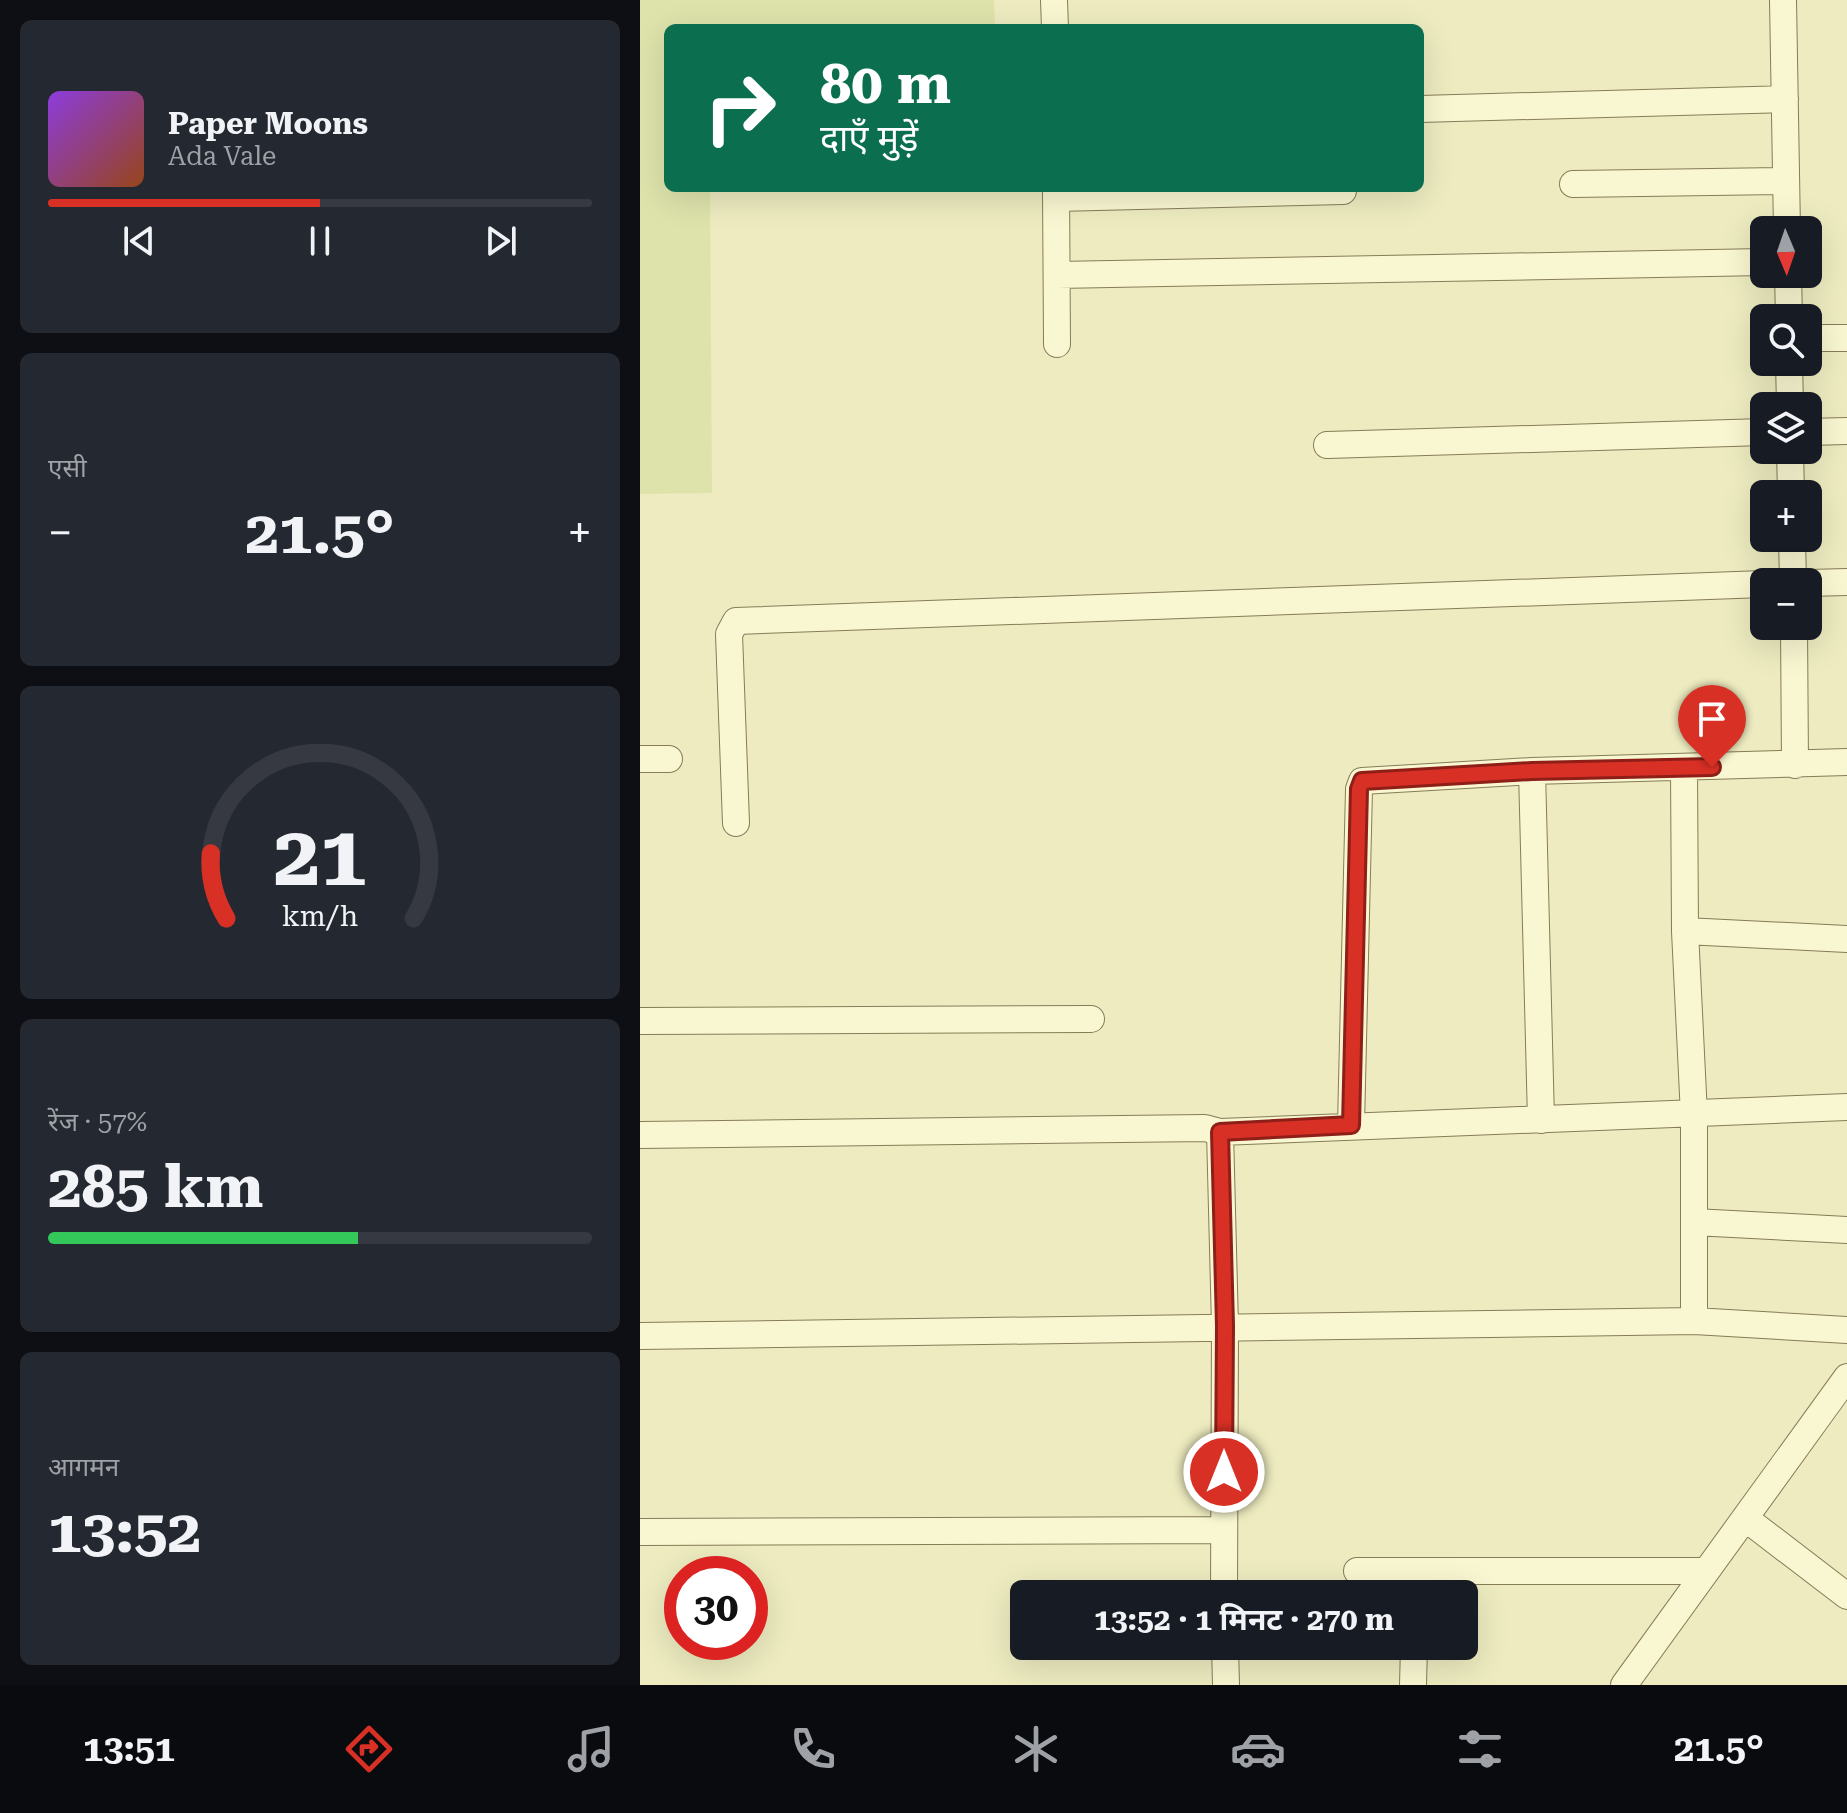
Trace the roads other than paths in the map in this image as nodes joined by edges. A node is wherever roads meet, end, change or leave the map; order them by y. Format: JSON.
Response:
{"nodes":[{"id":1,"x":1054,"y":0,"type":"edge"},
{"id":2,"x":1783,"y":0,"type":"edge"},
{"id":3,"x":1055,"y":24,"type":"edge"},
{"id":4,"x":1785,"y":99,"type":"junction"},
{"id":5,"x":1424,"y":109,"type":"edge"},
{"id":6,"x":1786,"y":181,"type":"junction"},
{"id":7,"x":1573,"y":184,"type":"dead end"},
{"id":8,"x":1200,"y":192,"type":"edge"},
{"id":9,"x":1056,"y":193,"type":"edge"},
{"id":10,"x":1787,"y":216,"type":"edge"},
{"id":11,"x":1750,"y":262,"type":"edge"},
{"id":12,"x":1057,"y":275,"type":"junction"},
{"id":13,"x":1822,"y":338,"type":"edge"},
{"id":14,"x":1847,"y":338,"type":"edge"},
{"id":15,"x":1057,"y":344,"type":"dead end"},
{"id":16,"x":1847,"y":431,"type":"edge"},
{"id":17,"x":1750,"y":432,"type":"edge"},
{"id":18,"x":1822,"y":432,"type":"edge"},
{"id":19,"x":1327,"y":445,"type":"dead end"},
{"id":20,"x":1847,"y":582,"type":"edge"},
{"id":21,"x":1822,"y":583,"type":"edge"},
{"id":22,"x":1750,"y":585,"type":"edge"},
{"id":23,"x":1794,"y":640,"type":"edge"},
{"id":24,"x":640,"y":759,"type":"edge"},
{"id":25,"x":669,"y":759,"type":"dead end"},
{"id":26,"x":1847,"y":762,"type":"edge"},
{"id":27,"x":1795,"y":765,"type":"junction"},
{"id":28,"x":1684,"y":768,"type":"junction"},
{"id":29,"x":1532,"y":771,"type":"junction"},
{"id":30,"x":736,"y":823,"type":"dead end"},
{"id":31,"x":1685,"y":931,"type":"junction"},
{"id":32,"x":1847,"y":939,"type":"edge"},
{"id":33,"x":1091,"y":1019,"type":"dead end"},
{"id":34,"x":640,"y":1021,"type":"edge"},
{"id":35,"x":1847,"y":1107,"type":"edge"},
{"id":36,"x":1694,"y":1115,"type":"junction"},
{"id":37,"x":1541,"y":1120,"type":"junction"},
{"id":38,"x":1351,"y":1125,"type":"junction"},
{"id":39,"x":1220,"y":1132,"type":"junction"},
{"id":40,"x":640,"y":1135,"type":"edge"},
{"id":41,"x":1694,"y":1222,"type":"junction"},
{"id":42,"x":1847,"y":1230,"type":"edge"},
{"id":43,"x":1694,"y":1321,"type":"junction"},
{"id":44,"x":1225,"y":1326,"type":"junction"},
{"id":45,"x":1847,"y":1330,"type":"edge"},
{"id":46,"x":640,"y":1336,"type":"edge"},
{"id":47,"x":1847,"y":1377,"type":"edge"},
{"id":48,"x":1745,"y":1518,"type":"junction"},
{"id":49,"x":1223,"y":1530,"type":"junction"},
{"id":50,"x":640,"y":1532,"type":"edge"},
{"id":51,"x":1357,"y":1571,"type":"dead end"},
{"id":52,"x":1706,"y":1571,"type":"junction"},
{"id":53,"x":1224,"y":1580,"type":"edge"},
{"id":54,"x":1404,"y":1580,"type":"edge"},
{"id":55,"x":1467,"y":1580,"type":"edge"},
{"id":56,"x":1847,"y":1596,"type":"edge"},
{"id":57,"x":1225,"y":1660,"type":"edge"},
{"id":58,"x":1414,"y":1660,"type":"edge"},
{"id":59,"x":1226,"y":1685,"type":"edge"},
{"id":60,"x":1413,"y":1685,"type":"edge"},
{"id":61,"x":1624,"y":1685,"type":"edge"}],
"edges":[{"from":1,"to":3,"type":"street"},
{"from":2,"to":4,"type":"street"},
{"from":4,"to":5,"type":"street"},
{"from":4,"to":6,"type":"street"},
{"from":6,"to":7,"type":"street"},
{"from":6,"to":10,"type":"street"},
{"from":8,"to":9,"type":"street"},
{"from":9,"to":12,"type":"street"},
{"from":11,"to":12,"type":"street"},
{"from":12,"to":15,"type":"street"},
{"from":13,"to":14,"type":"street"},
{"from":16,"to":18,"type":"street"},
{"from":17,"to":19,"type":"street"},
{"from":20,"to":21,"type":"street"},
{"from":22,"to":30,"type":"street"},
{"from":23,"to":27,"type":"street"},
{"from":24,"to":25,"type":"street"},
{"from":26,"to":27,"type":"street"},
{"from":27,"to":28,"type":"street"},
{"from":28,"to":29,"type":"street"},
{"from":28,"to":31,"type":"street"},
{"from":29,"to":37,"type":"street"},
{"from":29,"to":38,"type":"street"},
{"from":31,"to":32,"type":"street"},
{"from":31,"to":36,"type":"street"},
{"from":33,"to":34,"type":"street"},
{"from":35,"to":36,"type":"street"},
{"from":36,"to":37,"type":"street"},
{"from":36,"to":41,"type":"street"},
{"from":37,"to":38,"type":"street"},
{"from":38,"to":39,"type":"street"},
{"from":39,"to":40,"type":"street"},
{"from":39,"to":44,"type":"street"},
{"from":41,"to":42,"type":"street"},
{"from":41,"to":43,"type":"street"},
{"from":43,"to":44,"type":"street"},
{"from":43,"to":45,"type":"street"},
{"from":44,"to":46,"type":"street"},
{"from":44,"to":49,"type":"street"},
{"from":47,"to":48,"type":"street"},
{"from":48,"to":52,"type":"street"},
{"from":48,"to":56,"type":"street"},
{"from":49,"to":50,"type":"street"},
{"from":49,"to":53,"type":"street"},
{"from":51,"to":54,"type":"street"},
{"from":52,"to":55,"type":"street"},
{"from":52,"to":61,"type":"street"},
{"from":57,"to":59,"type":"street"},
{"from":58,"to":60,"type":"street"}]}
